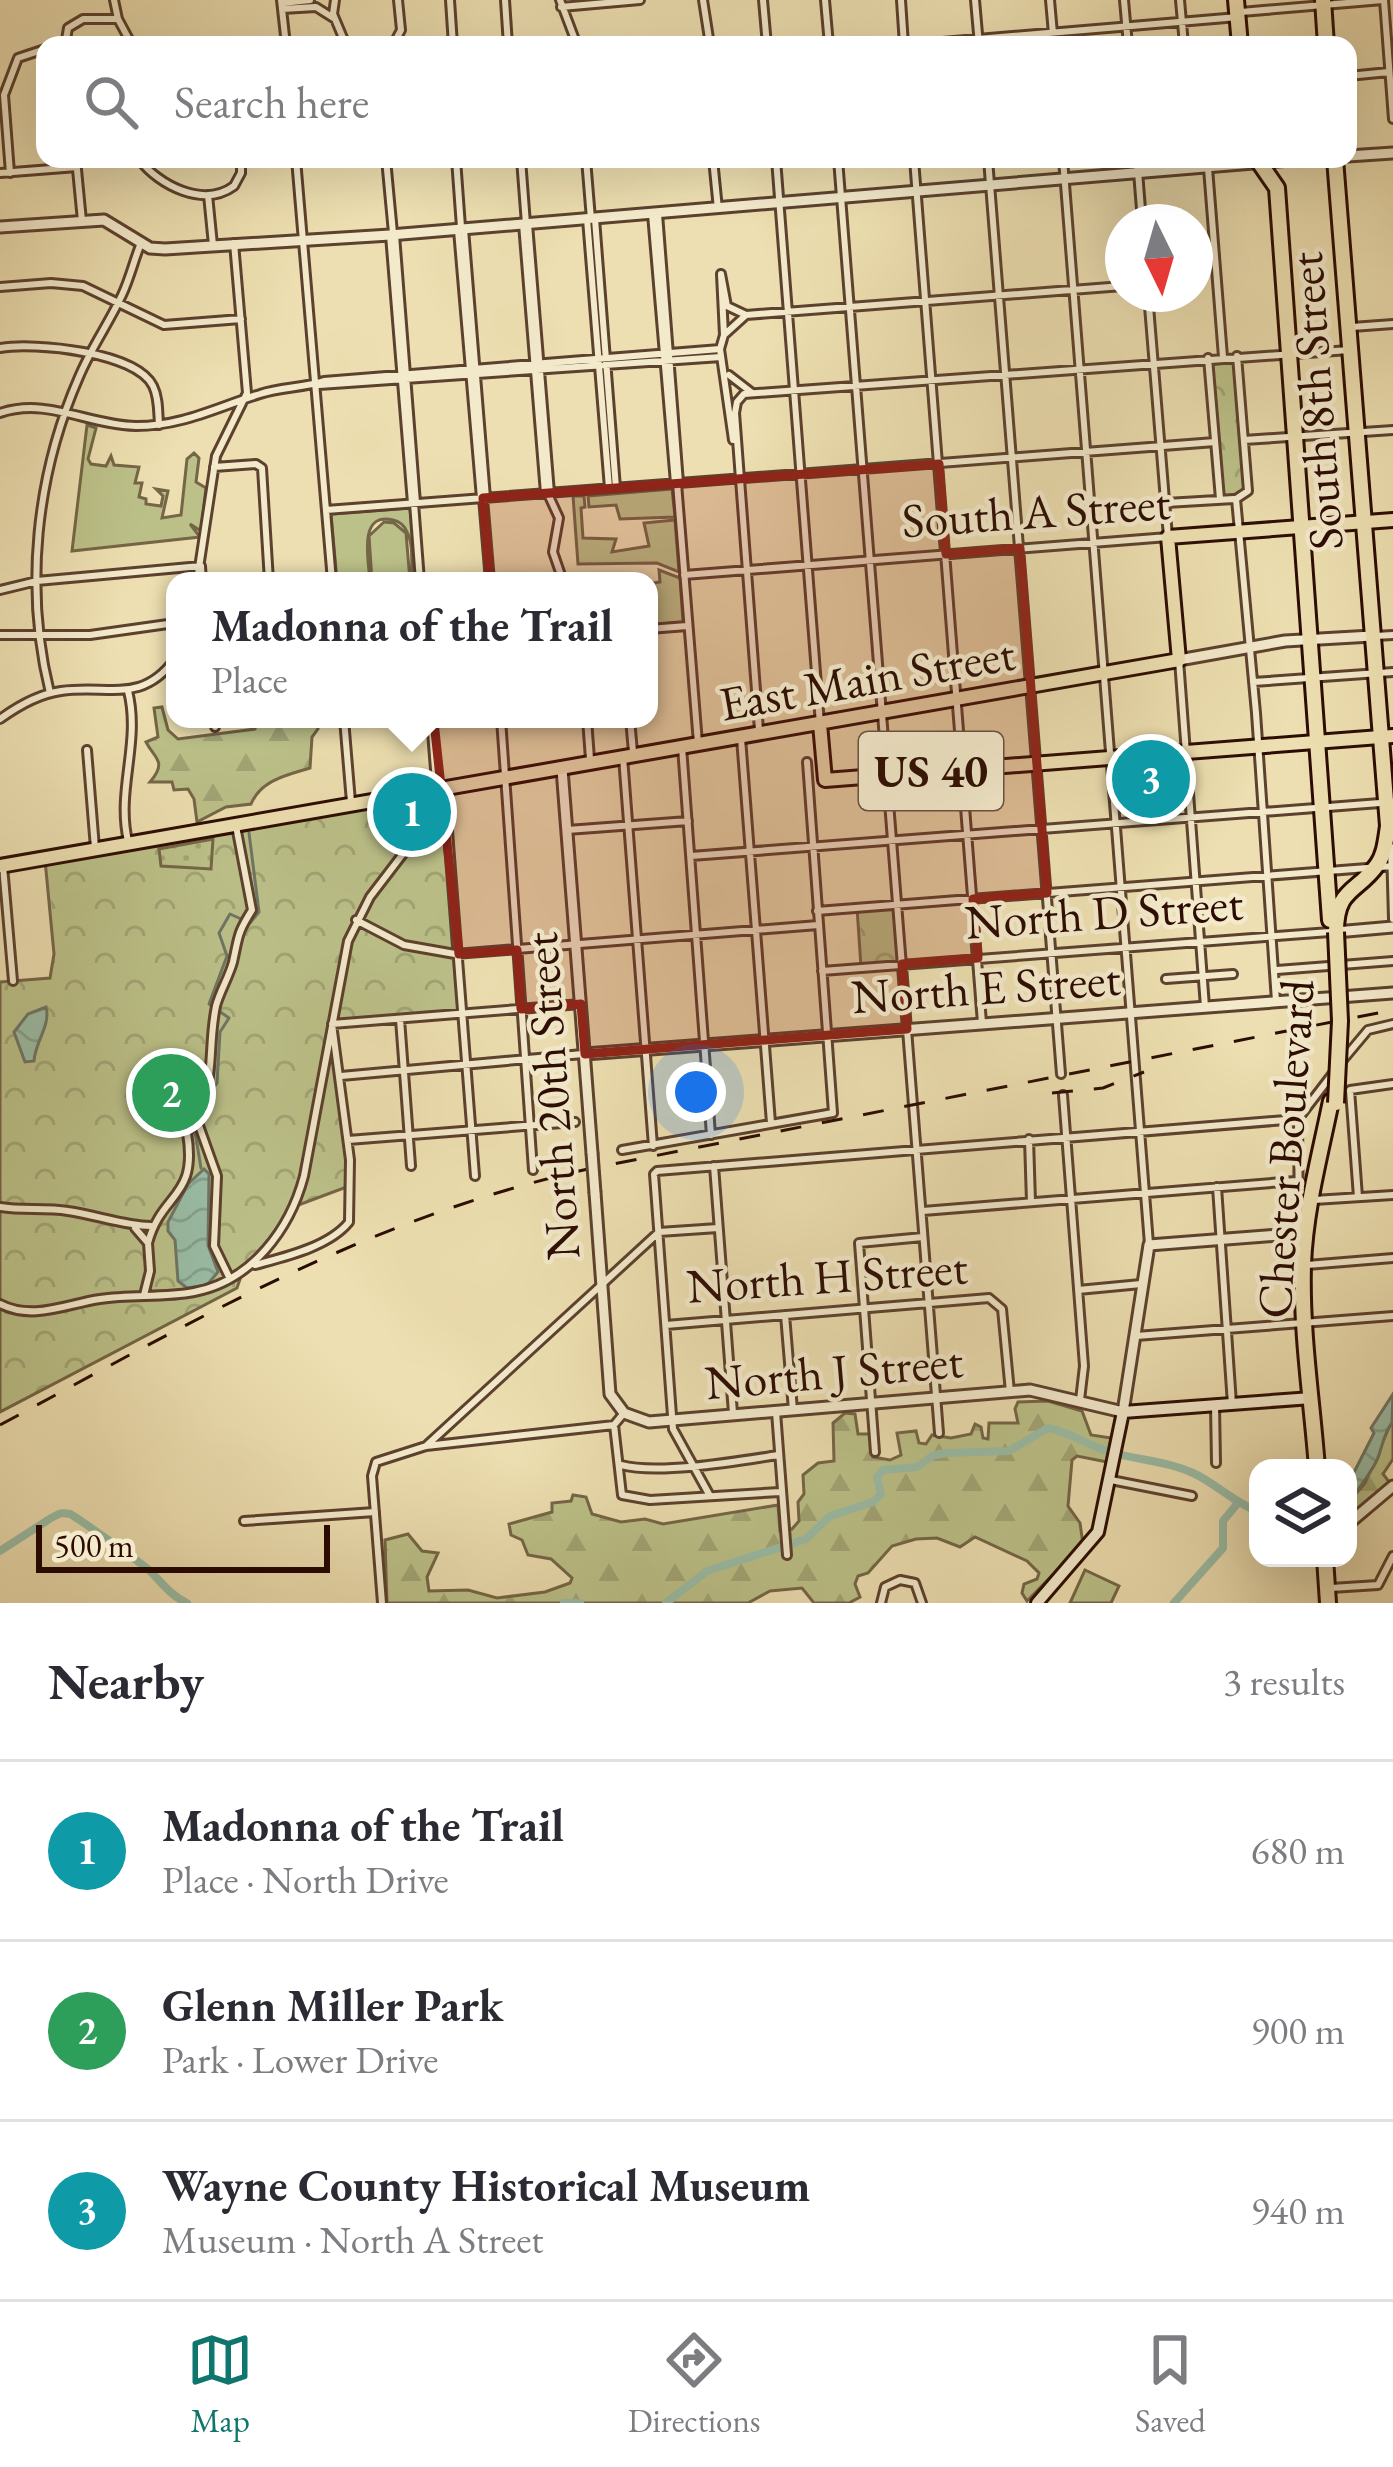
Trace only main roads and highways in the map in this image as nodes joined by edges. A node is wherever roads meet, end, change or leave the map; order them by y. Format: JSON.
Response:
{"nodes":[{"id":1,"x":1323,"y":3,"type":"edge"},
{"id":2,"x":1326,"y":36,"type":"edge"},
{"id":3,"x":1264,"y":168,"type":"edge"},
{"id":4,"x":1337,"y":168,"type":"edge"},
{"id":5,"x":1393,"y":520,"type":"edge"},
{"id":6,"x":1364,"y":521,"type":"junction"},
{"id":7,"x":1303,"y":527,"type":"junction"},
{"id":8,"x":1179,"y":660,"type":"joint"},
{"id":9,"x":820,"y":724,"type":"junction"},
{"id":10,"x":1386,"y":737,"type":"edge"},
{"id":11,"x":1319,"y":742,"type":"junction"},
{"id":12,"x":1389,"y":802,"type":"edge"},
{"id":13,"x":2,"y":866,"type":"edge"},
{"id":14,"x":1387,"y":866,"type":"edge"},
{"id":15,"x":1333,"y":932,"type":"junction"},
{"id":16,"x":1312,"y":1398,"type":"junction"},
{"id":17,"x":1316,"y":1459,"type":"edge"},
{"id":18,"x":1037,"y":1603,"type":"edge"}],
"edges":[{"from":1,"to":2,"type":"highway"},
{"from":3,"to":7,"type":"highway","name":"Chester Boulevard"},
{"from":4,"to":6,"type":"highway","name":"South 8th Street"},
{"from":5,"to":6,"type":"main road","name":"South A Street"},
{"from":6,"to":7,"type":"main road","name":"South A Street"},
{"from":6,"to":10,"type":"highway","name":"South 8th Street"},
{"from":7,"to":8,"type":"main road","name":"South A Street"},
{"from":7,"to":11,"type":"highway","name":"Chester Boulevard"},
{"from":8,"to":9,"type":"main road","name":"East Main Street","number":"US 40"},
{"from":9,"to":11,"type":"main road","number":"US 40"},
{"from":9,"to":13,"type":"main road","name":"East Main Street","number":"US 40"},
{"from":10,"to":11,"type":"main road","number":"US 40"},
{"from":10,"to":12,"type":"highway","name":"South 8th Street"},
{"from":11,"to":15,"type":"highway","name":"Chester Boulevard"},
{"from":12,"to":14,"type":"highway","name":"South 8th Street"},
{"from":14,"to":15,"type":"highway","name":"Chester Boulevard"},
{"from":15,"to":16,"type":"highway","name":"Chester Boulevard","bridge":true},
{"from":16,"to":17,"type":"highway","name":"Chester Boulevard"},
{"from":16,"to":18,"type":"main road","name":"North J Street"}]}
